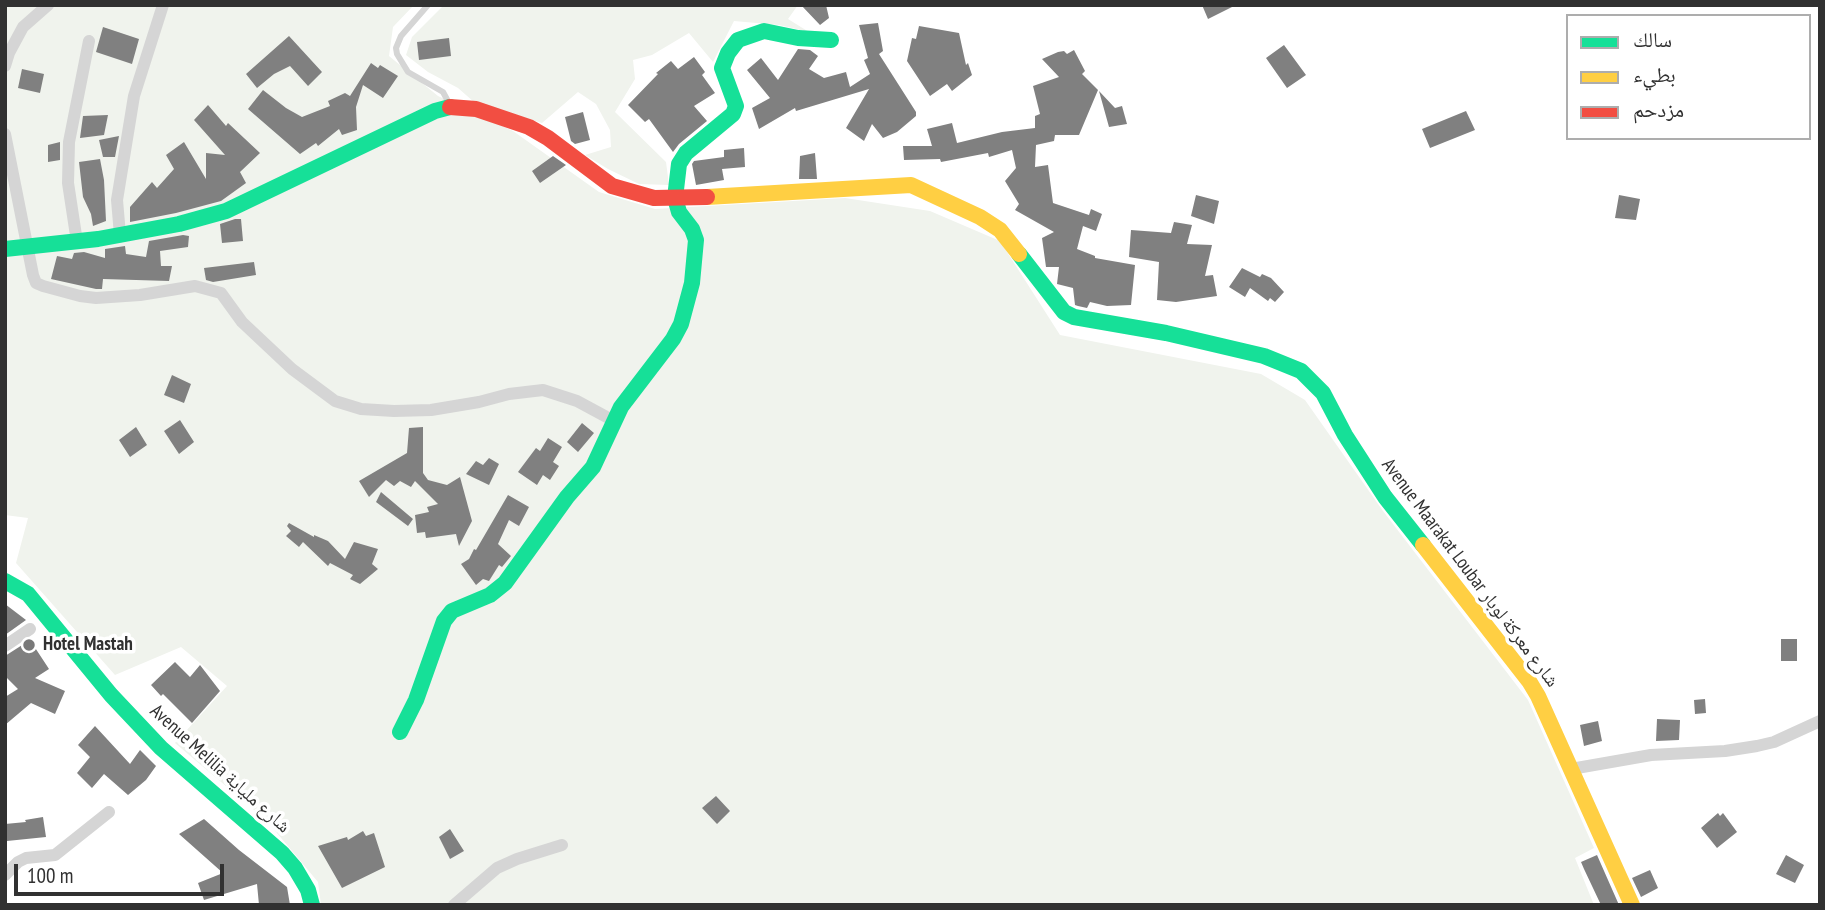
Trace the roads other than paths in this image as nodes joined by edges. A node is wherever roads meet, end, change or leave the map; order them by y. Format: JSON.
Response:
{"nodes":[{"id":1,"x":48,"y":5,"type":"edge"},
{"id":2,"x":163,"y":5,"type":"edge"},
{"id":3,"x":428,"y":5,"type":"edge"},
{"id":4,"x":831,"y":40,"type":"dead end"},
{"id":5,"x":89,"y":41,"type":"dead end"},
{"id":6,"x":5,"y":66,"type":"edge"},
{"id":7,"x":451,"y":107,"type":"junction"},
{"id":8,"x":5,"y":134,"type":"edge"},
{"id":9,"x":676,"y":198,"type":"junction"},
{"id":10,"x":120,"y":235,"type":"junction"},
{"id":11,"x":77,"y":242,"type":"junction"},
{"id":12,"x":29,"y":248,"type":"junction"},
{"id":13,"x":5,"y":249,"type":"edge"},
{"id":14,"x":614,"y":421,"type":"junction"},
{"id":15,"x":5,"y":581,"type":"edge"},
{"id":16,"x":30,"y":629,"type":"dead end"},
{"id":17,"x":5,"y":646,"type":"edge"},
{"id":18,"x":1820,"y":721,"type":"edge"},
{"id":19,"x":400,"y":732,"type":"dead end"},
{"id":20,"x":1572,"y":769,"type":"junction"},
{"id":21,"x":109,"y":812,"type":"dead end"},
{"id":22,"x":562,"y":845,"type":"dead end"},
{"id":23,"x":5,"y":875,"type":"edge"},
{"id":24,"x":313,"y":905,"type":"edge"},
{"id":25,"x":454,"y":905,"type":"edge"},
{"id":26,"x":1632,"y":905,"type":"edge"}],
"edges":[{"from":1,"to":6,"type":"street"},
{"from":2,"to":10,"type":"street"},
{"from":3,"to":7,"type":"lane"},
{"from":4,"to":9,"type":"street"},
{"from":5,"to":11,"type":"street"},
{"from":7,"to":9,"type":"street","name":"Avenue Maarakat Loubar شارع معركة لوبار"},
{"from":7,"to":10,"type":"street","name":"Avenue Maarakat Loubar شارع معركة لوبار"},
{"from":8,"to":12,"type":"street"},
{"from":9,"to":14,"type":"street"},
{"from":9,"to":20,"type":"street","name":"Avenue Maarakat Loubar شارع معركة لوبار"},
{"from":10,"to":11,"type":"street","name":"Avenue Maarakat Loubar شارع معركة لوبار"},
{"from":11,"to":12,"type":"street","name":"Avenue Maarakat Loubar شارع معركة لوبار"},
{"from":12,"to":13,"type":"street","name":"Avenue Maarakat Loubar شارع معركة لوبار"},
{"from":12,"to":14,"type":"street"},
{"from":14,"to":19,"type":"street"},
{"from":15,"to":24,"type":"street","name":"Avenue Melilia شارع ملياية"},
{"from":16,"to":17,"type":"street"},
{"from":18,"to":20,"type":"street"},
{"from":20,"to":26,"type":"street","name":"Avenue Maarakat Loubar شارع معركة لوبار"},
{"from":21,"to":23,"type":"street"},
{"from":22,"to":25,"type":"street"}]}
